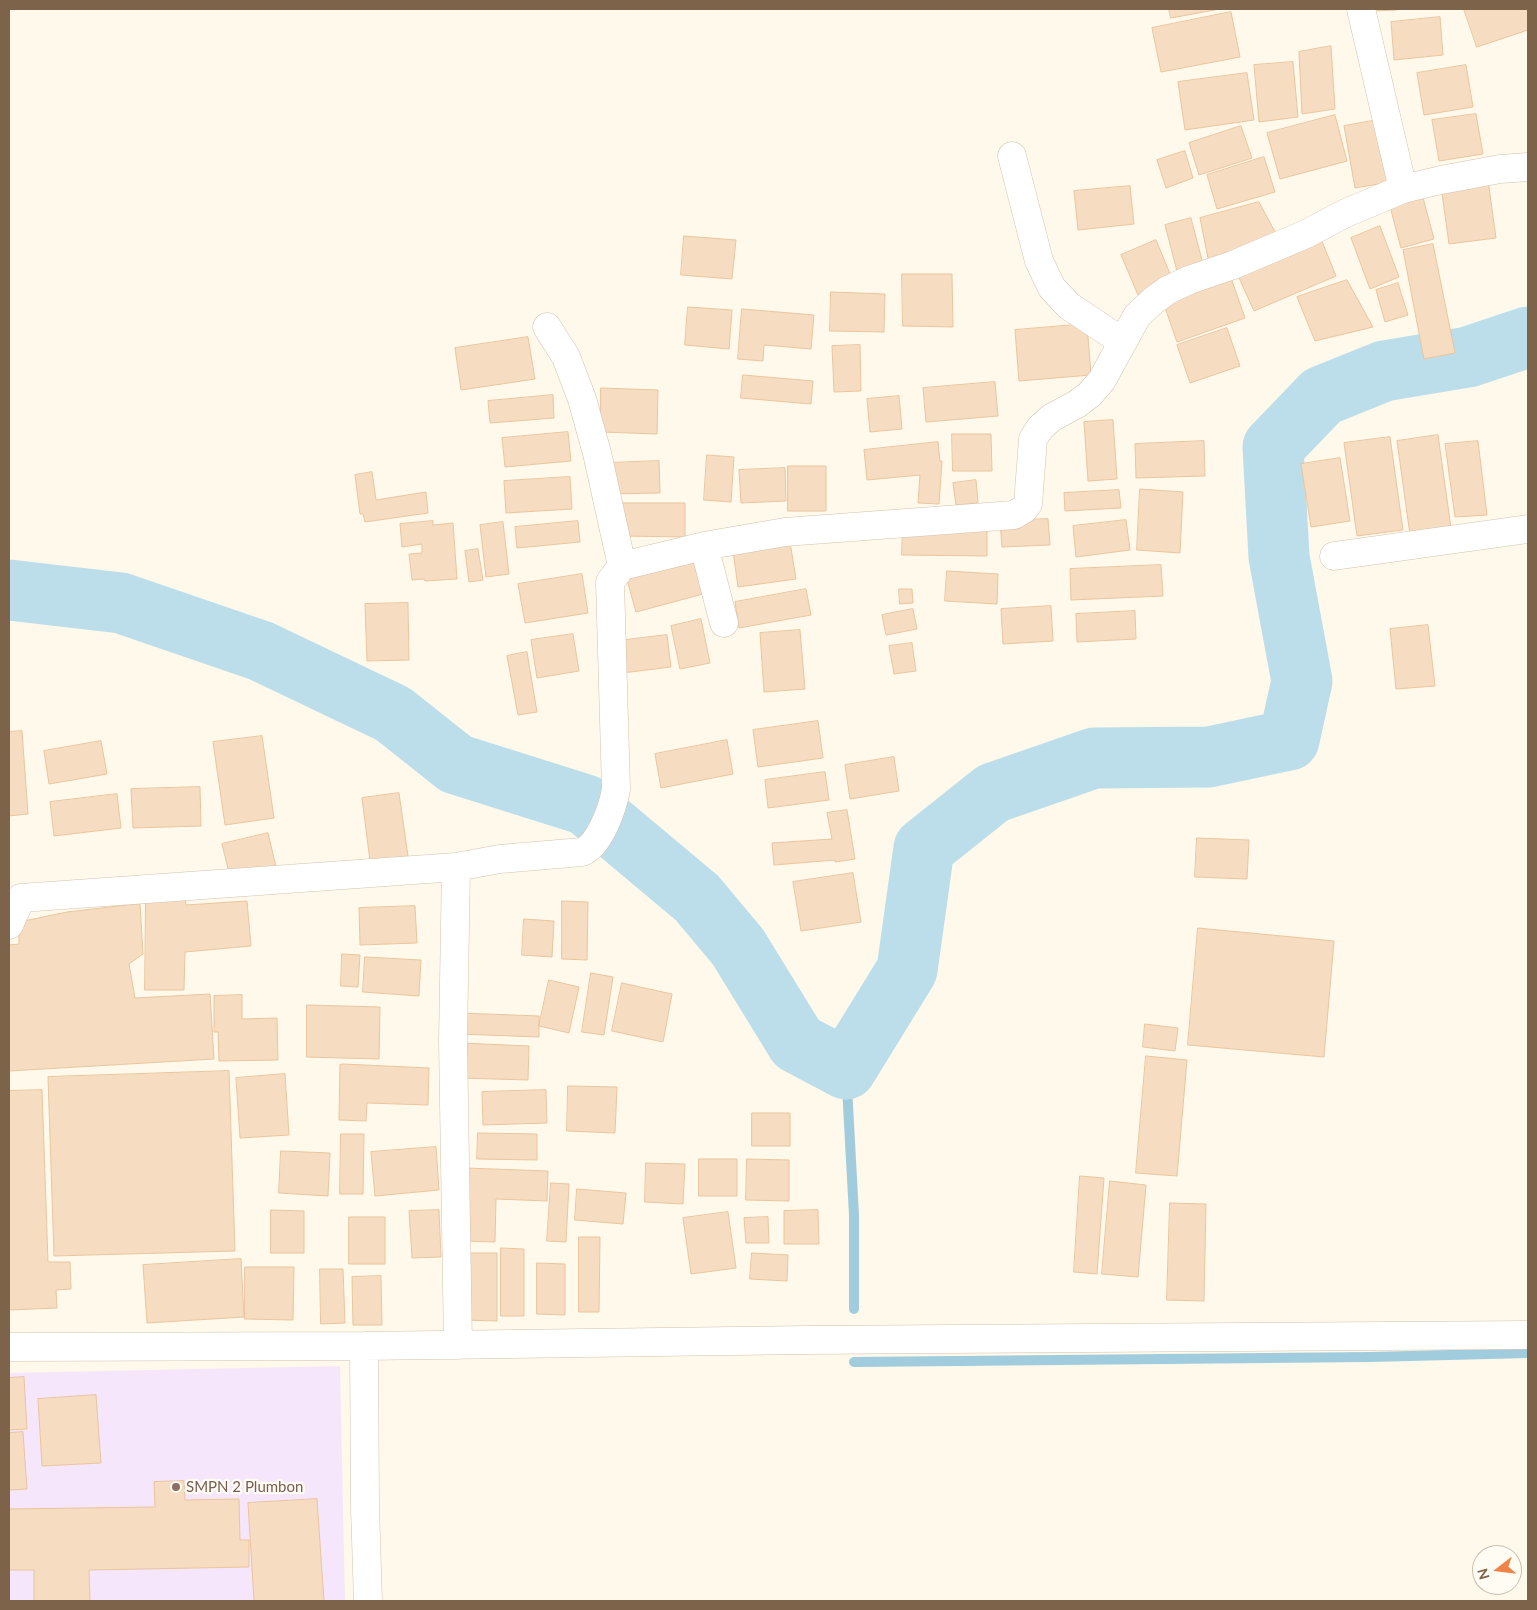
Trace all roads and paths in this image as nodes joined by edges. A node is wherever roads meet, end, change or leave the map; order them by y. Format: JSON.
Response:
{"nodes":[{"id":1,"x":1361,"y":9,"type":"edge"},
{"id":2,"x":1012,"y":156,"type":"dead end"},
{"id":3,"x":1528,"y":167,"type":"edge"},
{"id":4,"x":1403,"y":190,"type":"junction"},
{"id":5,"x":547,"y":327,"type":"dead end"},
{"id":6,"x":1123,"y":342,"type":"junction"},
{"id":7,"x":1528,"y":529,"type":"edge"},
{"id":8,"x":704,"y":546,"type":"junction"},
{"id":9,"x":1334,"y":556,"type":"dead end"},
{"id":10,"x":622,"y":566,"type":"junction"},
{"id":11,"x":724,"y":623,"type":"dead end"},
{"id":12,"x":456,"y":867,"type":"junction"},
{"id":13,"x":9,"y":925,"type":"edge"},
{"id":14,"x":1528,"y":1335,"type":"edge"},
{"id":15,"x":458,"y":1345,"type":"junction"},
{"id":16,"x":364,"y":1346,"type":"junction"},
{"id":17,"x":9,"y":1348,"type":"edge"},
{"id":18,"x":368,"y":1601,"type":"edge"}],
"edges":[{"from":1,"to":4,"type":"street"},
{"from":2,"to":6,"type":"street"},
{"from":3,"to":4,"type":"street"},
{"from":4,"to":6,"type":"street"},
{"from":5,"to":10,"type":"street"},
{"from":6,"to":8,"type":"street"},
{"from":7,"to":9,"type":"street"},
{"from":8,"to":10,"type":"street"},
{"from":8,"to":11,"type":"street"},
{"from":10,"to":12,"type":"street"},
{"from":12,"to":13,"type":"street"},
{"from":12,"to":15,"type":"street"},
{"from":14,"to":15,"type":"street"},
{"from":15,"to":16,"type":"street"},
{"from":16,"to":17,"type":"street"},
{"from":16,"to":18,"type":"street"}]}
